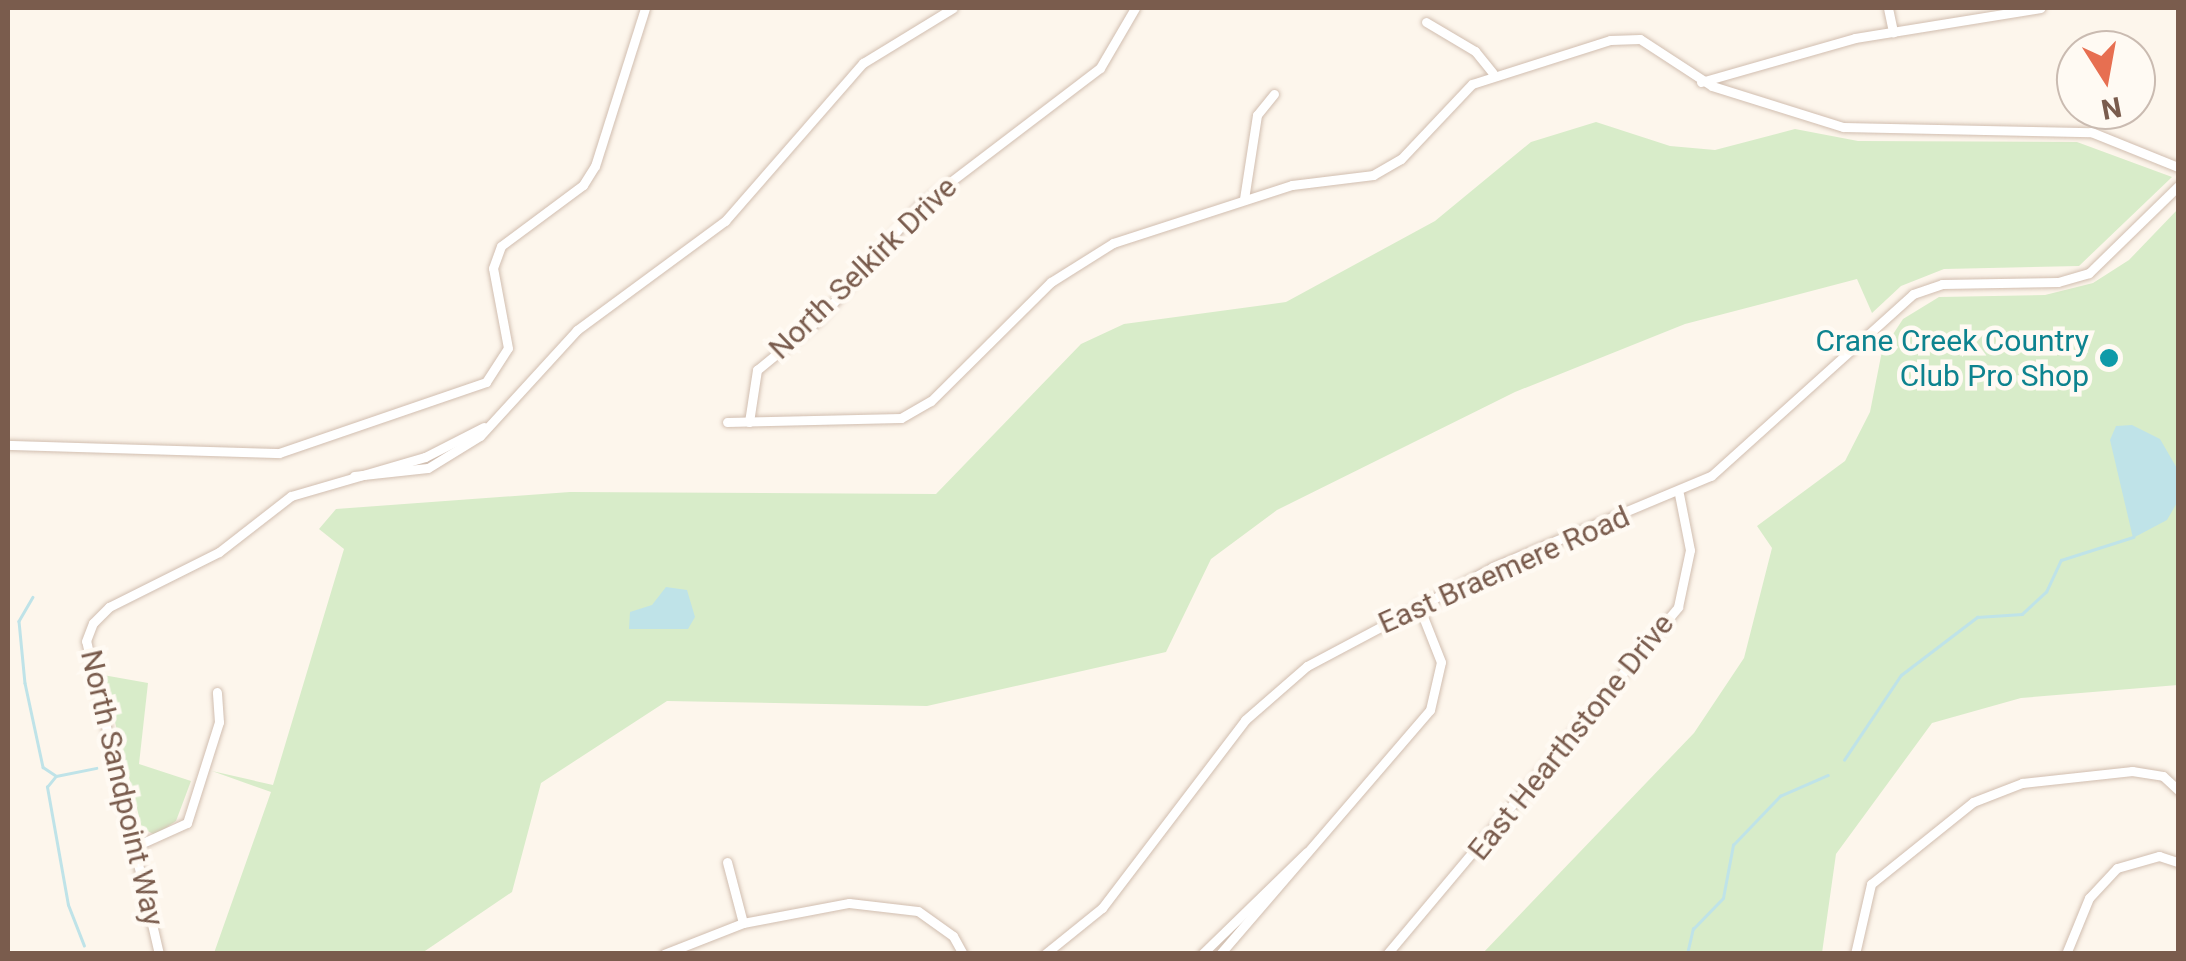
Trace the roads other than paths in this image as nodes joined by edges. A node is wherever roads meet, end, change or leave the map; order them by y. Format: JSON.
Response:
{"nodes":[{"id":1,"x":645,"y":8,"type":"edge"},
{"id":2,"x":952,"y":8,"type":"edge"},
{"id":3,"x":1135,"y":8,"type":"edge"},
{"id":4,"x":1888,"y":8,"type":"edge"},
{"id":5,"x":2041,"y":8,"type":"edge"},
{"id":6,"x":1426,"y":22,"type":"dead end"},
{"id":7,"x":1893,"y":32,"type":"junction"},
{"id":8,"x":1493,"y":74,"type":"junction"},
{"id":9,"x":1701,"y":82,"type":"junction"},
{"id":10,"x":1274,"y":94,"type":"dead end"},
{"id":11,"x":2178,"y":167,"type":"edge"},
{"id":12,"x":2178,"y":186,"type":"edge"},
{"id":13,"x":1244,"y":200,"type":"junction"},
{"id":14,"x":727,"y":422,"type":"dead end"},
{"id":15,"x":749,"y":422,"type":"junction"},
{"id":16,"x":8,"y":445,"type":"edge"},
{"id":17,"x":1679,"y":494,"type":"junction"},
{"id":18,"x":1418,"y":604,"type":"junction"},
{"id":19,"x":217,"y":692,"type":"dead end"},
{"id":20,"x":2178,"y":790,"type":"edge"},
{"id":21,"x":136,"y":846,"type":"junction"},
{"id":22,"x":1307,"y":852,"type":"junction"},
{"id":23,"x":726,"y":862,"type":"dead end"},
{"id":24,"x":2178,"y":862,"type":"edge"},
{"id":25,"x":743,"y":923,"type":"junction"},
{"id":26,"x":159,"y":954,"type":"edge"},
{"id":27,"x":664,"y":954,"type":"edge"},
{"id":28,"x":963,"y":954,"type":"edge"},
{"id":29,"x":1045,"y":954,"type":"edge"},
{"id":30,"x":1202,"y":954,"type":"edge"},
{"id":31,"x":1220,"y":954,"type":"edge"},
{"id":32,"x":1387,"y":954,"type":"edge"},
{"id":33,"x":1855,"y":954,"type":"edge"},
{"id":34,"x":2066,"y":954,"type":"edge"}],
"edges":[{"from":1,"to":16,"type":"street"},
{"from":2,"to":21,"type":"street","name":"North Sandpoint Way"},
{"from":3,"to":15,"type":"street","name":"North Selkirk Drive"},
{"from":4,"to":7,"type":"street"},
{"from":5,"to":7,"type":"street"},
{"from":6,"to":8,"type":"street"},
{"from":7,"to":9,"type":"street"},
{"from":8,"to":9,"type":"street"},
{"from":8,"to":13,"type":"street"},
{"from":9,"to":11,"type":"street"},
{"from":10,"to":13,"type":"street"},
{"from":12,"to":17,"type":"street","name":"East Braemere Road"},
{"from":13,"to":15,"type":"street"},
{"from":14,"to":15,"type":"street"},
{"from":17,"to":18,"type":"street","name":"East Braemere Road"},
{"from":17,"to":32,"type":"street","name":"East Hearthstone Drive"},
{"from":18,"to":22,"type":"street"},
{"from":18,"to":29,"type":"street","name":"East Braemere Road"},
{"from":19,"to":21,"type":"street"},
{"from":20,"to":33,"type":"street"},
{"from":21,"to":26,"type":"street","name":"North Sandpoint Way"},
{"from":22,"to":30,"type":"street"},
{"from":22,"to":31,"type":"street"},
{"from":23,"to":25,"type":"street"},
{"from":24,"to":34,"type":"street"},
{"from":25,"to":27,"type":"street"},
{"from":25,"to":28,"type":"street"}]}
